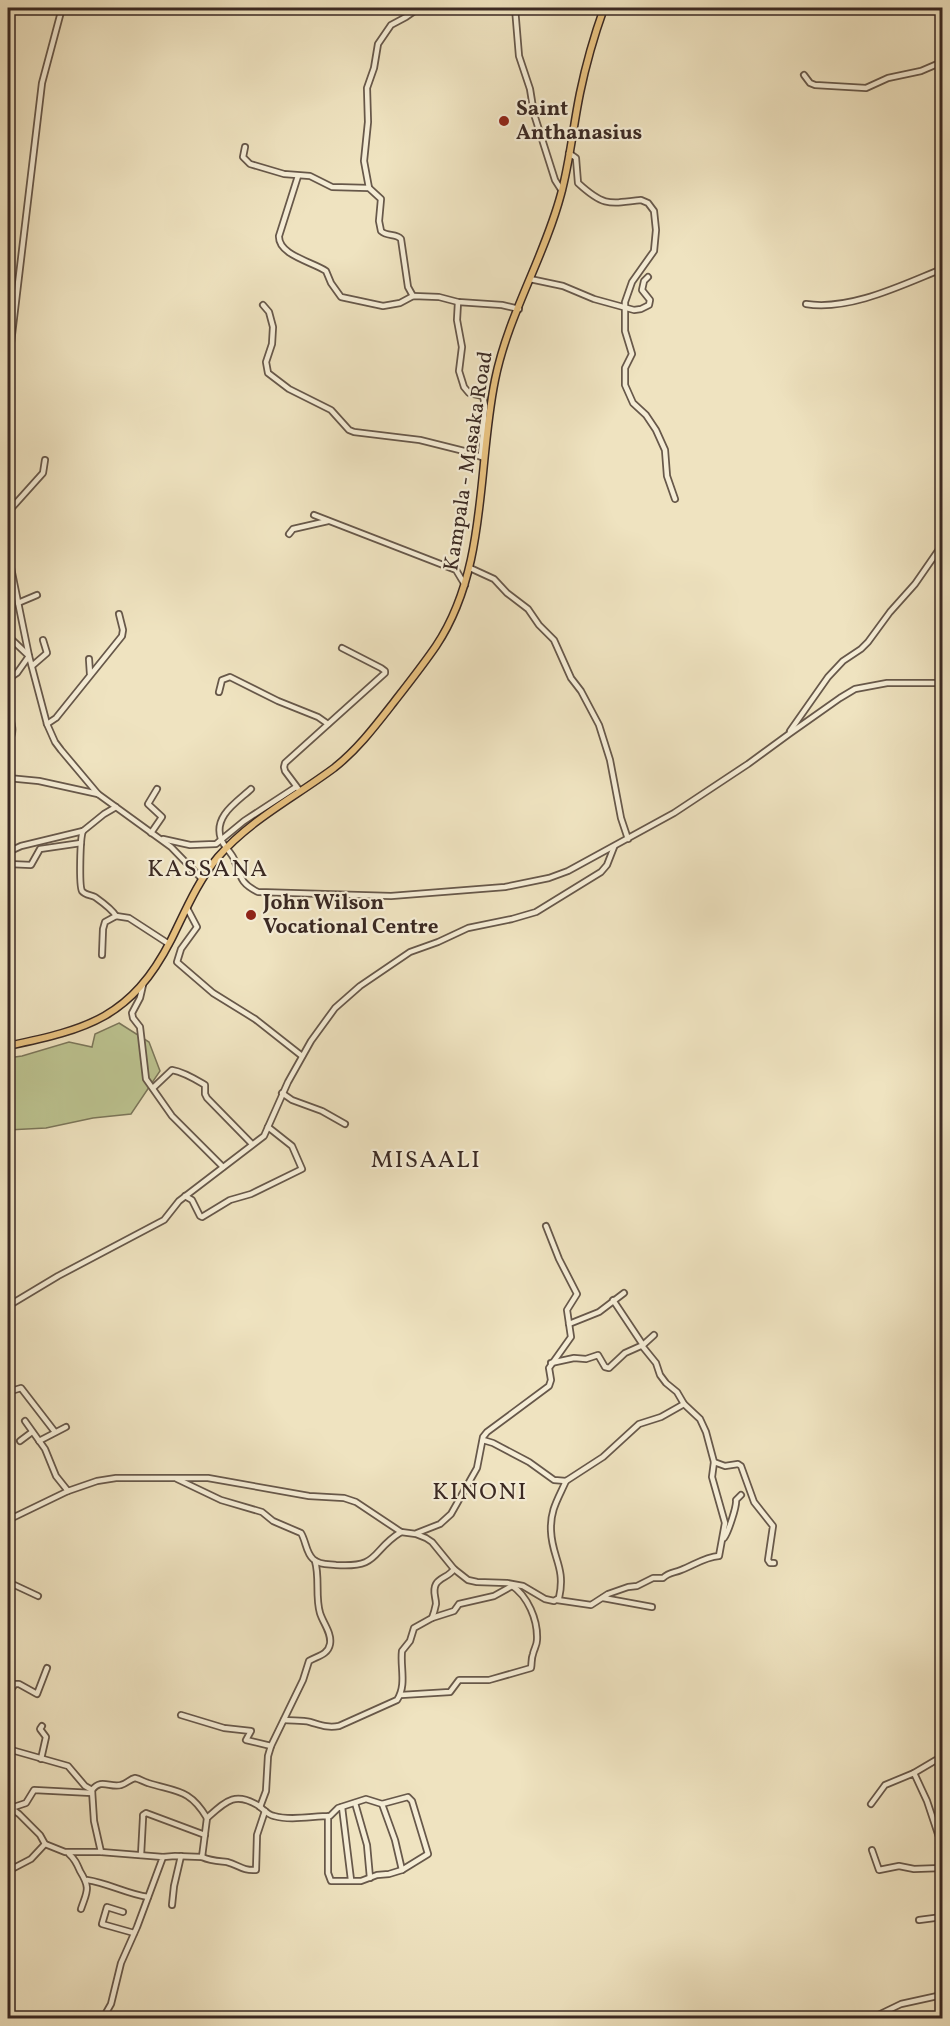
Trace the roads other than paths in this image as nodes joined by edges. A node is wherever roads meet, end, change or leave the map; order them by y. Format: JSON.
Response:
{"nodes":[{"id":1,"x":62,"y":8,"type":"edge"},
{"id":2,"x":419,"y":8,"type":"edge"},
{"id":3,"x":516,"y":8,"type":"edge"},
{"id":4,"x":604,"y":8,"type":"edge"},
{"id":5,"x":942,"y":62,"type":"edge"},
{"id":6,"x":804,"y":75,"type":"dead end"},
{"id":7,"x":245,"y":147,"type":"dead end"},
{"id":8,"x":569,"y":153,"type":"junction"},
{"id":9,"x":298,"y":176,"type":"junction"},
{"id":10,"x":369,"y":188,"type":"junction"},
{"id":11,"x":562,"y":191,"type":"junction"},
{"id":12,"x":942,"y":269,"type":"edge"},
{"id":13,"x":648,"y":277,"type":"dead end"},
{"id":14,"x":530,"y":279,"type":"junction"},
{"id":15,"x":413,"y":296,"type":"junction"},
{"id":16,"x":458,"y":302,"type":"junction"},
{"id":17,"x":806,"y":304,"type":"dead end"},
{"id":18,"x":263,"y":305,"type":"dead end"},
{"id":19,"x":625,"y":307,"type":"junction"},
{"id":20,"x":519,"y":309,"type":"junction"},
{"id":21,"x":8,"y":368,"type":"edge"},
{"id":22,"x":483,"y":457,"type":"junction"},
{"id":23,"x":45,"y":460,"type":"dead end"},
{"id":24,"x":675,"y":500,"type":"dead end"},
{"id":25,"x":8,"y":512,"type":"edge"},
{"id":26,"x":314,"y":515,"type":"dead end"},
{"id":27,"x":328,"y":521,"type":"junction"},
{"id":28,"x":289,"y":534,"type":"dead end"},
{"id":29,"x":942,"y":545,"type":"edge"},
{"id":30,"x":8,"y":554,"type":"edge"},
{"id":31,"x":470,"y":568,"type":"junction"},
{"id":32,"x":465,"y":585,"type":"junction"},
{"id":33,"x":37,"y":595,"type":"dead end"},
{"id":34,"x":18,"y":603,"type":"junction"},
{"id":35,"x":119,"y":614,"type":"dead end"},
{"id":36,"x":8,"y":636,"type":"edge"},
{"id":37,"x":43,"y":640,"type":"dead end"},
{"id":38,"x":342,"y":648,"type":"dead end"},
{"id":39,"x":29,"y":656,"type":"junction"},
{"id":40,"x":89,"y":659,"type":"dead end"},
{"id":41,"x":32,"y":666,"type":"junction"},
{"id":42,"x":90,"y":674,"type":"junction"},
{"id":43,"x":8,"y":679,"type":"edge"},
{"id":44,"x":942,"y":683,"type":"edge"},
{"id":45,"x":219,"y":692,"type":"dead end"},
{"id":46,"x":8,"y":710,"type":"edge"},
{"id":47,"x":47,"y":724,"type":"junction"},
{"id":48,"x":328,"y":724,"type":"junction"},
{"id":49,"x":789,"y":734,"type":"junction"},
{"id":50,"x":8,"y":742,"type":"edge"},
{"id":51,"x":8,"y":778,"type":"edge"},
{"id":52,"x":157,"y":789,"type":"dead end"},
{"id":53,"x":251,"y":789,"type":"dead end"},
{"id":54,"x":298,"y":789,"type":"junction"},
{"id":55,"x":98,"y":794,"type":"junction"},
{"id":56,"x":116,"y":807,"type":"junction"},
{"id":57,"x":83,"y":831,"type":"junction"},
{"id":58,"x":152,"y":833,"type":"junction"},
{"id":59,"x":160,"y":838,"type":"junction"},
{"id":60,"x":628,"y":839,"type":"junction"},
{"id":61,"x":222,"y":841,"type":"junction"},
{"id":62,"x":81,"y":843,"type":"junction"},
{"id":63,"x":615,"y":845,"type":"junction"},
{"id":64,"x":226,"y":847,"type":"junction"},
{"id":65,"x":8,"y":852,"type":"edge"},
{"id":66,"x":9,"y":864,"type":"dead end"},
{"id":67,"x":202,"y":879,"type":"junction"},
{"id":68,"x":186,"y":907,"type":"junction"},
{"id":69,"x":116,"y":916,"type":"junction"},
{"id":70,"x":169,"y":944,"type":"junction"},
{"id":71,"x":102,"y":955,"type":"dead end"},
{"id":72,"x":143,"y":984,"type":"junction"},
{"id":73,"x":8,"y":1046,"type":"edge"},
{"id":74,"x":302,"y":1056,"type":"junction"},
{"id":75,"x":153,"y":1088,"type":"junction"},
{"id":76,"x":282,"y":1093,"type":"junction"},
{"id":77,"x":345,"y":1124,"type":"dead end"},
{"id":78,"x":268,"y":1127,"type":"junction"},
{"id":79,"x":252,"y":1144,"type":"junction"},
{"id":80,"x":223,"y":1167,"type":"junction"},
{"id":81,"x":185,"y":1196,"type":"junction"},
{"id":82,"x":546,"y":1226,"type":"dead end"},
{"id":83,"x":624,"y":1293,"type":"dead end"},
{"id":84,"x":613,"y":1300,"type":"junction"},
{"id":85,"x":8,"y":1306,"type":"edge"},
{"id":86,"x":569,"y":1324,"type":"junction"},
{"id":87,"x":654,"y":1335,"type":"dead end"},
{"id":88,"x":643,"y":1345,"type":"junction"},
{"id":89,"x":551,"y":1363,"type":"junction"},
{"id":90,"x":8,"y":1392,"type":"edge"},
{"id":91,"x":684,"y":1404,"type":"junction"},
{"id":92,"x":25,"y":1421,"type":"dead end"},
{"id":93,"x":66,"y":1427,"type":"dead end"},
{"id":94,"x":32,"y":1432,"type":"junction"},
{"id":95,"x":55,"y":1432,"type":"junction"},
{"id":96,"x":483,"y":1440,"type":"junction"},
{"id":97,"x":20,"y":1441,"type":"dead end"},
{"id":98,"x":39,"y":1441,"type":"junction"},
{"id":99,"x":714,"y":1462,"type":"junction"},
{"id":100,"x":175,"y":1478,"type":"junction"},
{"id":101,"x":566,"y":1481,"type":"junction"},
{"id":102,"x":68,"y":1491,"type":"junction"},
{"id":103,"x":741,"y":1495,"type":"dead end"},
{"id":104,"x":720,"y":1506,"type":"junction"},
{"id":105,"x":731,"y":1517,"type":"junction"},
{"id":106,"x":8,"y":1520,"type":"edge"},
{"id":107,"x":401,"y":1532,"type":"junction"},
{"id":108,"x":416,"y":1534,"type":"junction"},
{"id":109,"x":723,"y":1538,"type":"junction"},
{"id":110,"x":315,"y":1561,"type":"junction"},
{"id":111,"x":774,"y":1563,"type":"dead end"},
{"id":112,"x":454,"y":1569,"type":"junction"},
{"id":113,"x":8,"y":1582,"type":"edge"},
{"id":114,"x":507,"y":1583,"type":"junction"},
{"id":115,"x":512,"y":1586,"type":"junction"},
{"id":116,"x":38,"y":1596,"type":"dead end"},
{"id":117,"x":603,"y":1598,"type":"junction"},
{"id":118,"x":557,"y":1600,"type":"junction"},
{"id":119,"x":652,"y":1607,"type":"dead end"},
{"id":120,"x":432,"y":1618,"type":"junction"},
{"id":121,"x":47,"y":1668,"type":"dead end"},
{"id":122,"x":8,"y":1693,"type":"edge"},
{"id":123,"x":400,"y":1695,"type":"junction"},
{"id":124,"x":181,"y":1715,"type":"dead end"},
{"id":125,"x":284,"y":1720,"type":"junction"},
{"id":126,"x":42,"y":1726,"type":"dead end"},
{"id":127,"x":271,"y":1746,"type":"junction"},
{"id":128,"x":8,"y":1749,"type":"edge"},
{"id":129,"x":41,"y":1759,"type":"junction"},
{"id":130,"x":936,"y":1760,"type":"dead end"},
{"id":131,"x":914,"y":1773,"type":"junction"},
{"id":132,"x":92,"y":1791,"type":"junction"},
{"id":133,"x":355,"y":1803,"type":"junction"},
{"id":134,"x":382,"y":1804,"type":"junction"},
{"id":135,"x":871,"y":1804,"type":"dead end"},
{"id":136,"x":9,"y":1807,"type":"edge"},
{"id":137,"x":342,"y":1807,"type":"junction"},
{"id":138,"x":262,"y":1809,"type":"junction"},
{"id":139,"x":328,"y":1816,"type":"junction"},
{"id":140,"x":207,"y":1818,"type":"junction"},
{"id":141,"x":205,"y":1835,"type":"junction"},
{"id":142,"x":941,"y":1839,"type":"edge"},
{"id":143,"x":45,"y":1844,"type":"junction"},
{"id":144,"x":942,"y":1846,"type":"edge"},
{"id":145,"x":872,"y":1850,"type":"dead end"},
{"id":146,"x":101,"y":1852,"type":"junction"},
{"id":147,"x":69,"y":1854,"type":"junction"},
{"id":148,"x":141,"y":1856,"type":"junction"},
{"id":149,"x":181,"y":1856,"type":"junction"},
{"id":150,"x":163,"y":1857,"type":"junction"},
{"id":151,"x":202,"y":1857,"type":"junction"},
{"id":152,"x":942,"y":1868,"type":"edge"},
{"id":153,"x":402,"y":1870,"type":"junction"},
{"id":154,"x":8,"y":1871,"type":"edge"},
{"id":155,"x":370,"y":1878,"type":"junction"},
{"id":156,"x":87,"y":1880,"type":"junction"},
{"id":157,"x":351,"y":1880,"type":"junction"},
{"id":158,"x":148,"y":1897,"type":"junction"},
{"id":159,"x":172,"y":1905,"type":"dead end"},
{"id":160,"x":81,"y":1909,"type":"dead end"},
{"id":161,"x":123,"y":1912,"type":"dead end"},
{"id":162,"x":942,"y":1917,"type":"edge"},
{"id":163,"x":919,"y":1920,"type":"dead end"},
{"id":164,"x":134,"y":1933,"type":"junction"},
{"id":165,"x":942,"y":1995,"type":"edge"},
{"id":166,"x":103,"y":2019,"type":"edge"},
{"id":167,"x":872,"y":2019,"type":"edge"}],
"edges":[{"from":1,"to":21,"type":"street"},
{"from":2,"to":10,"type":"street"},
{"from":3,"to":11,"type":"street"},
{"from":4,"to":8,"type":"main road","name":"Kampala - Masaka Road"},
{"from":5,"to":6,"type":"street"},
{"from":7,"to":9,"type":"street"},
{"from":8,"to":11,"type":"main road","name":"Kampala - Masaka Road"},
{"from":8,"to":19,"type":"street"},
{"from":9,"to":10,"type":"street"},
{"from":9,"to":15,"type":"street"},
{"from":10,"to":15,"type":"street"},
{"from":11,"to":14,"type":"main road","name":"Kampala - Masaka Road"},
{"from":12,"to":17,"type":"street"},
{"from":13,"to":19,"type":"street"},
{"from":14,"to":19,"type":"street"},
{"from":14,"to":20,"type":"main road","name":"Kampala - Masaka Road"},
{"from":15,"to":16,"type":"street"},
{"from":16,"to":20,"type":"street"},
{"from":16,"to":22,"type":"street"},
{"from":18,"to":22,"type":"street"},
{"from":19,"to":24,"type":"street"},
{"from":20,"to":22,"type":"main road","name":"Kampala - Masaka Road"},
{"from":22,"to":31,"type":"main road","name":"Kampala - Masaka Road"},
{"from":23,"to":25,"type":"street"},
{"from":26,"to":27,"type":"street"},
{"from":27,"to":28,"type":"street"},
{"from":27,"to":32,"type":"street"},
{"from":29,"to":49,"type":"street"},
{"from":30,"to":34,"type":"street"},
{"from":31,"to":32,"type":"main road","name":"Kampala - Masaka Road"},
{"from":31,"to":60,"type":"street"},
{"from":32,"to":54,"type":"main road","name":"Kampala - Masaka Road"},
{"from":33,"to":34,"type":"street"},
{"from":34,"to":39,"type":"street"},
{"from":35,"to":42,"type":"street"},
{"from":36,"to":39,"type":"street"},
{"from":37,"to":41,"type":"street"},
{"from":38,"to":48,"type":"street"},
{"from":39,"to":41,"type":"street"},
{"from":39,"to":43,"type":"street"},
{"from":40,"to":42,"type":"street"},
{"from":41,"to":47,"type":"street"},
{"from":42,"to":47,"type":"street"},
{"from":44,"to":49,"type":"street"},
{"from":45,"to":48,"type":"street"},
{"from":46,"to":50,"type":"street"},
{"from":47,"to":55,"type":"street"},
{"from":48,"to":54,"type":"street"},
{"from":49,"to":60,"type":"street"},
{"from":51,"to":55,"type":"street"},
{"from":52,"to":58,"type":"street"},
{"from":53,"to":61,"type":"street"},
{"from":54,"to":61,"type":"street"},
{"from":54,"to":64,"type":"main road","name":"Kampala - Masaka Road"},
{"from":55,"to":56,"type":"street"},
{"from":56,"to":57,"type":"street"},
{"from":56,"to":58,"type":"street"},
{"from":57,"to":62,"type":"street"},
{"from":57,"to":65,"type":"street"},
{"from":58,"to":59,"type":"street"},
{"from":59,"to":61,"type":"street"},
{"from":59,"to":67,"type":"street"},
{"from":60,"to":63,"type":"street"},
{"from":61,"to":64,"type":"street"},
{"from":62,"to":66,"type":"street"},
{"from":62,"to":69,"type":"street"},
{"from":63,"to":64,"type":"street"},
{"from":63,"to":74,"type":"street"},
{"from":64,"to":67,"type":"main road","name":"Kampala - Masaka Road"},
{"from":67,"to":68,"type":"main road","name":"Kampala - Masaka Road"},
{"from":68,"to":70,"type":"main road","name":"Kampala - Masaka Road"},
{"from":68,"to":74,"type":"street"},
{"from":69,"to":70,"type":"street"},
{"from":69,"to":71,"type":"street"},
{"from":70,"to":72,"type":"main road","name":"Kampala - Masaka Road"},
{"from":72,"to":73,"type":"main road","name":"Kampala - Masaka Road"},
{"from":72,"to":75,"type":"street"},
{"from":74,"to":76,"type":"street"},
{"from":75,"to":79,"type":"street"},
{"from":75,"to":80,"type":"street"},
{"from":76,"to":77,"type":"street"},
{"from":76,"to":78,"type":"street"},
{"from":78,"to":79,"type":"street"},
{"from":78,"to":81,"type":"street"},
{"from":79,"to":80,"type":"street"},
{"from":80,"to":81,"type":"street"},
{"from":81,"to":85,"type":"street"},
{"from":82,"to":86,"type":"street"},
{"from":83,"to":84,"type":"street"},
{"from":84,"to":86,"type":"street"},
{"from":84,"to":88,"type":"street"},
{"from":86,"to":89,"type":"street"},
{"from":87,"to":88,"type":"street"},
{"from":88,"to":89,"type":"street"},
{"from":88,"to":91,"type":"street"},
{"from":89,"to":96,"type":"street"},
{"from":90,"to":95,"type":"street"},
{"from":91,"to":99,"type":"street"},
{"from":91,"to":101,"type":"street"},
{"from":92,"to":94,"type":"street"},
{"from":93,"to":95,"type":"street"},
{"from":94,"to":97,"type":"street"},
{"from":94,"to":98,"type":"street"},
{"from":95,"to":98,"type":"street"},
{"from":96,"to":101,"type":"street"},
{"from":96,"to":108,"type":"street"},
{"from":98,"to":102,"type":"street"},
{"from":99,"to":104,"type":"street"},
{"from":99,"to":111,"type":"street"},
{"from":100,"to":102,"type":"street"},
{"from":100,"to":107,"type":"street"},
{"from":100,"to":110,"type":"street"},
{"from":101,"to":118,"type":"street"},
{"from":102,"to":106,"type":"street"},
{"from":103,"to":105,"type":"street"},
{"from":104,"to":105,"type":"street"},
{"from":104,"to":109,"type":"street"},
{"from":105,"to":109,"type":"street"},
{"from":107,"to":108,"type":"street"},
{"from":107,"to":110,"type":"street"},
{"from":108,"to":112,"type":"street"},
{"from":109,"to":117,"type":"street"},
{"from":110,"to":125,"type":"street"},
{"from":112,"to":114,"type":"street"},
{"from":112,"to":120,"type":"street"},
{"from":113,"to":116,"type":"street"},
{"from":114,"to":115,"type":"street"},
{"from":114,"to":118,"type":"street"},
{"from":115,"to":120,"type":"street"},
{"from":115,"to":123,"type":"street"},
{"from":117,"to":118,"type":"street"},
{"from":117,"to":119,"type":"street"},
{"from":120,"to":123,"type":"street"},
{"from":121,"to":122,"type":"street"},
{"from":123,"to":125,"type":"street"},
{"from":124,"to":127,"type":"street"},
{"from":125,"to":127,"type":"street"},
{"from":126,"to":129,"type":"street"},
{"from":127,"to":138,"type":"street"},
{"from":128,"to":129,"type":"street"},
{"from":129,"to":132,"type":"street"},
{"from":130,"to":131,"type":"street"},
{"from":131,"to":135,"type":"street"},
{"from":131,"to":142,"type":"street"},
{"from":132,"to":136,"type":"street"},
{"from":132,"to":140,"type":"street"},
{"from":132,"to":146,"type":"street"},
{"from":133,"to":134,"type":"street"},
{"from":133,"to":137,"type":"street"},
{"from":133,"to":155,"type":"street"},
{"from":134,"to":153,"type":"street"},
{"from":134,"to":153,"type":"street"},
{"from":136,"to":143,"type":"street"},
{"from":137,"to":139,"type":"street"},
{"from":137,"to":157,"type":"street"},
{"from":138,"to":139,"type":"street"},
{"from":138,"to":140,"type":"street"},
{"from":138,"to":151,"type":"street"},
{"from":139,"to":157,"type":"street"},
{"from":140,"to":141,"type":"street"},
{"from":141,"to":148,"type":"street"},
{"from":141,"to":151,"type":"street"},
{"from":142,"to":144,"type":"street"},
{"from":143,"to":147,"type":"street"},
{"from":143,"to":154,"type":"street"},
{"from":145,"to":152,"type":"street"},
{"from":146,"to":147,"type":"street"},
{"from":146,"to":148,"type":"street"},
{"from":147,"to":156,"type":"street"},
{"from":148,"to":150,"type":"street"},
{"from":149,"to":150,"type":"street"},
{"from":149,"to":151,"type":"street"},
{"from":149,"to":159,"type":"street"},
{"from":150,"to":158,"type":"street"},
{"from":153,"to":155,"type":"street"},
{"from":155,"to":157,"type":"street"},
{"from":156,"to":158,"type":"street"},
{"from":156,"to":160,"type":"street"},
{"from":158,"to":164,"type":"street"},
{"from":161,"to":164,"type":"street"},
{"from":162,"to":163,"type":"street"},
{"from":164,"to":166,"type":"street"},
{"from":165,"to":167,"type":"street"}]}
